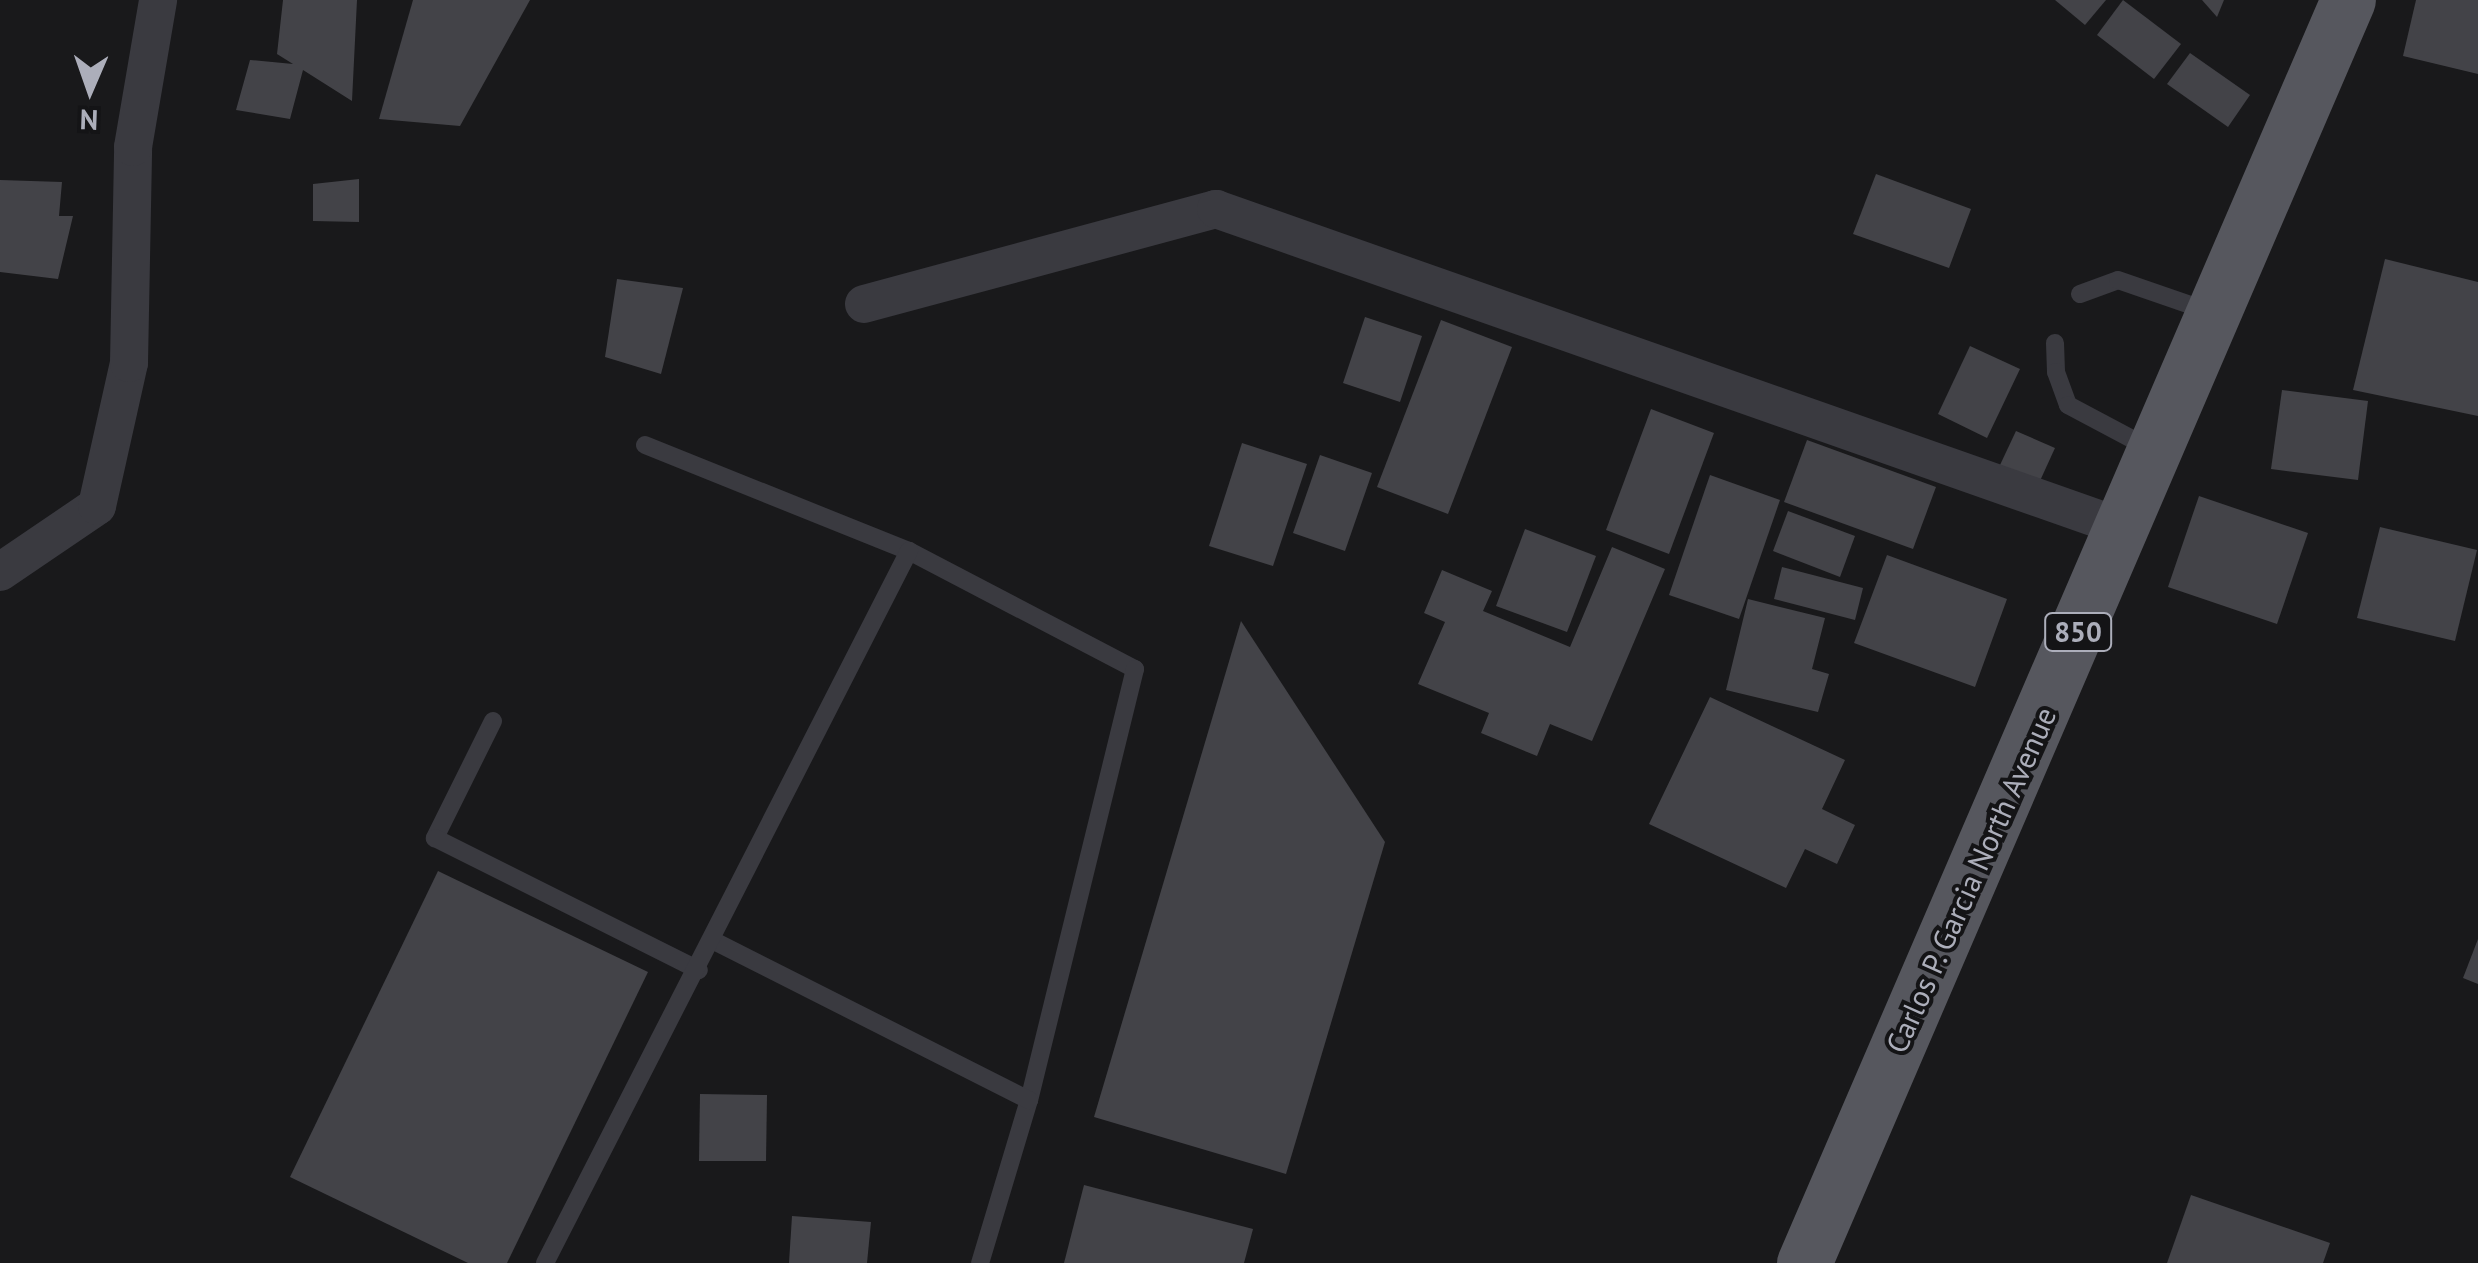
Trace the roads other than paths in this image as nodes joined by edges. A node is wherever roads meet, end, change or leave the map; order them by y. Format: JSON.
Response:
{"nodes":[{"id":1,"x":158,"y":0,"type":"edge"},
{"id":2,"x":2348,"y":0,"type":"edge"},
{"id":3,"x":2080,"y":294,"type":"dead end"},
{"id":4,"x":864,"y":304,"type":"dead end"},
{"id":5,"x":2214,"y":313,"type":"junction"},
{"id":6,"x":2055,"y":343,"type":"dead end"},
{"id":7,"x":644,"y":445,"type":"dead end"},
{"id":8,"x":2154,"y":450,"type":"junction"},
{"id":9,"x":2121,"y":528,"type":"junction"},
{"id":10,"x":909,"y":551,"type":"junction"},
{"id":11,"x":0,"y":572,"type":"edge"},
{"id":12,"x":493,"y":721,"type":"dead end"},
{"id":13,"x":714,"y":941,"type":"junction"},
{"id":14,"x":699,"y":970,"type":"junction"},
{"id":15,"x":1029,"y":1100,"type":"junction"},
{"id":16,"x":545,"y":1263,"type":"edge"},
{"id":17,"x":980,"y":1263,"type":"edge"},
{"id":18,"x":1804,"y":1263,"type":"edge"}],
"edges":[{"from":1,"to":11,"type":"street"},
{"from":2,"to":5,"type":"main road","name":"Carlos P. Garcia North Avenue","number":"850"},
{"from":3,"to":5,"type":"lane"},
{"from":4,"to":9,"type":"street"},
{"from":5,"to":8,"type":"main road","name":"Carlos P. Garcia North Avenue","number":"850"},
{"from":6,"to":8,"type":"lane"},
{"from":7,"to":10,"type":"lane"},
{"from":8,"to":9,"type":"main road","name":"Carlos P. Garcia North Avenue","number":"850"},
{"from":9,"to":18,"type":"main road","name":"Carlos P. Garcia North Avenue","number":"850"},
{"from":10,"to":13,"type":"lane"},
{"from":10,"to":15,"type":"lane"},
{"from":12,"to":14,"type":"lane"},
{"from":13,"to":14,"type":"lane"},
{"from":13,"to":15,"type":"lane"},
{"from":14,"to":16,"type":"lane"},
{"from":15,"to":17,"type":"lane"}]}
